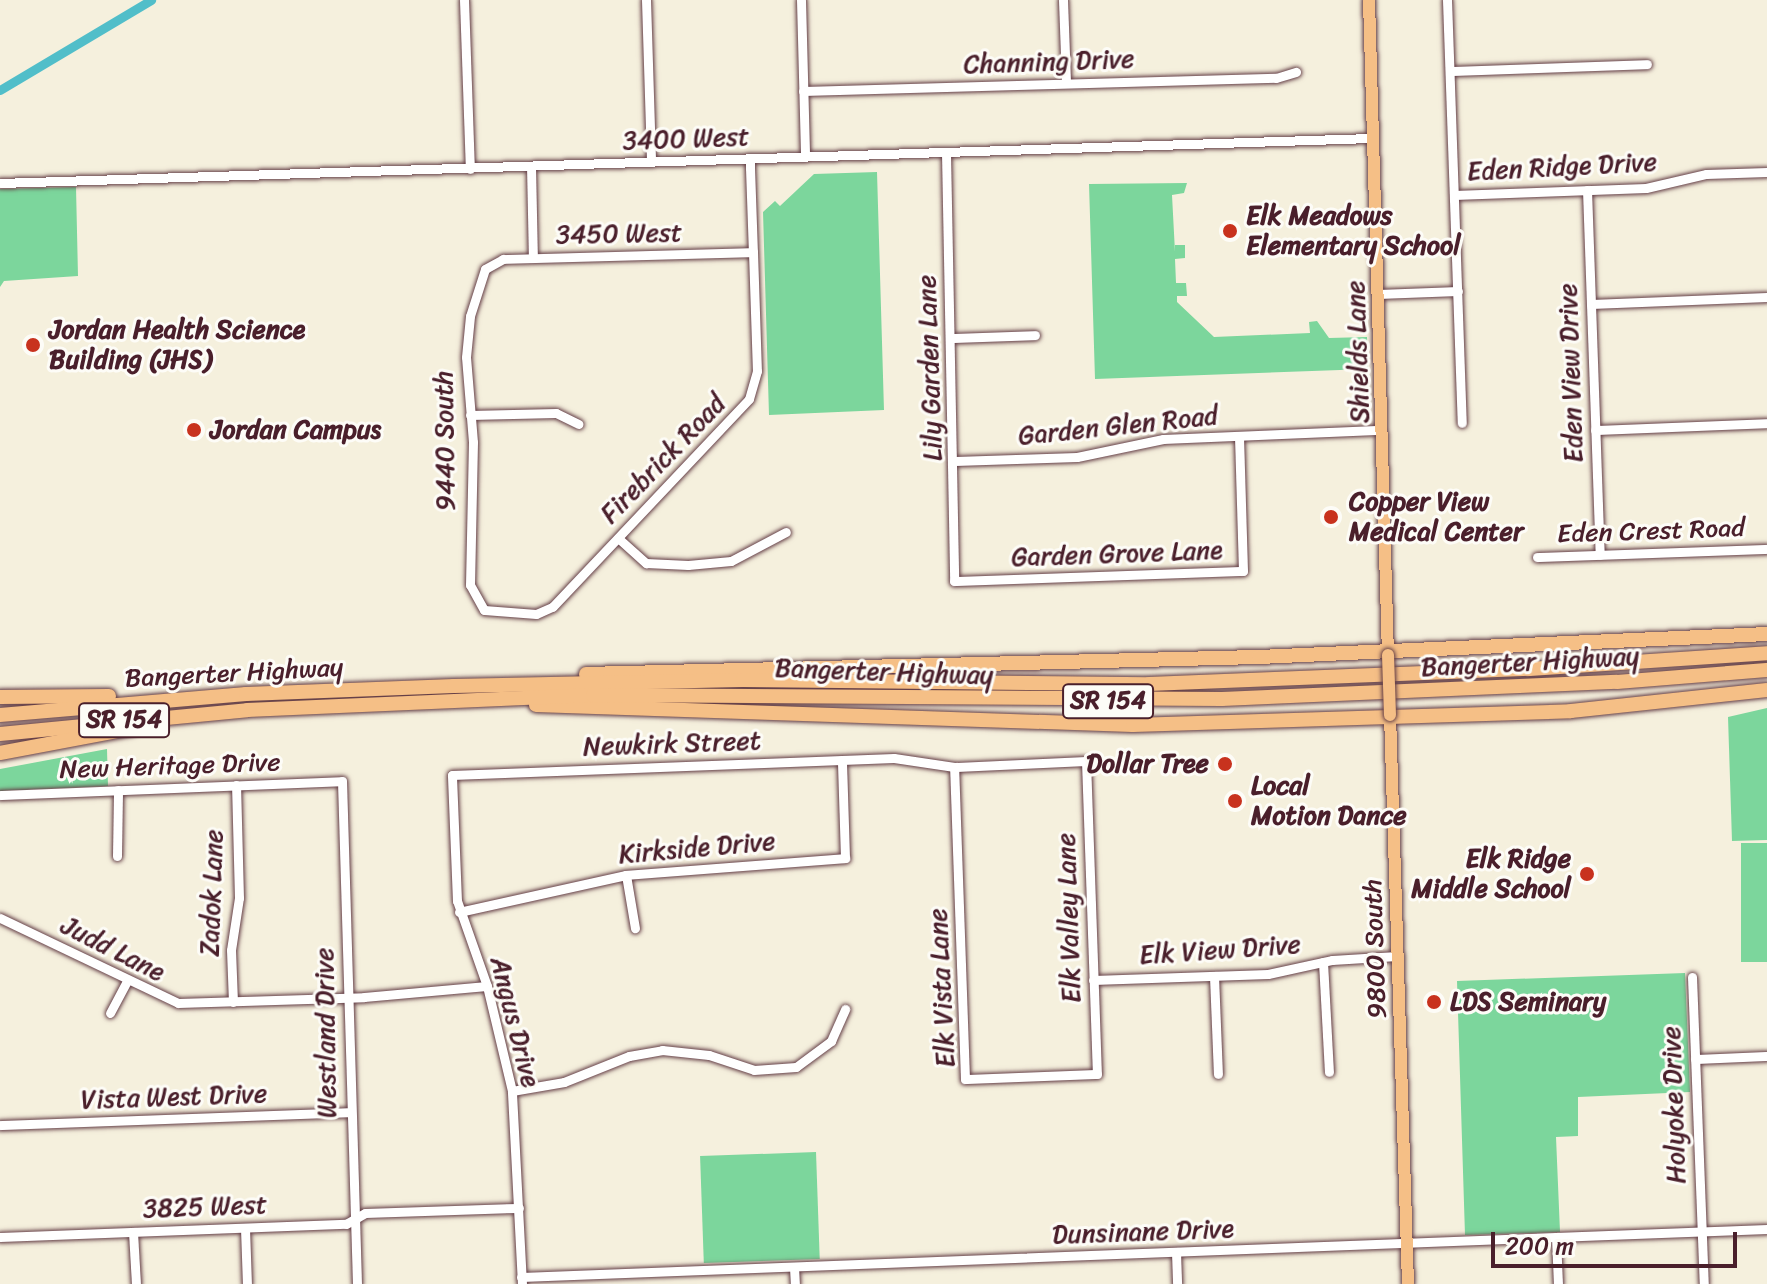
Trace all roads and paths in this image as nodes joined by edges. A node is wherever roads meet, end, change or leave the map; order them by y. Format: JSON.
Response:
{"nodes":[{"id":1,"x":464,"y":0,"type":"edge"},
{"id":2,"x":646,"y":0,"type":"edge"},
{"id":3,"x":801,"y":0,"type":"edge"},
{"id":4,"x":1063,"y":0,"type":"edge"},
{"id":5,"x":1369,"y":0,"type":"edge"},
{"id":6,"x":1447,"y":0,"type":"edge"},
{"id":7,"x":1647,"y":64,"type":"dead end"},
{"id":8,"x":1450,"y":71,"type":"junction"},
{"id":9,"x":1296,"y":72,"type":"dead end"},
{"id":10,"x":1066,"y":83,"type":"junction"},
{"id":11,"x":803,"y":91,"type":"junction"},
{"id":12,"x":1373,"y":138,"type":"junction"},
{"id":13,"x":946,"y":153,"type":"junction"},
{"id":14,"x":805,"y":156,"type":"junction"},
{"id":15,"x":750,"y":158,"type":"junction"},
{"id":16,"x":651,"y":162,"type":"junction"},
{"id":17,"x":531,"y":166,"type":"junction"},
{"id":18,"x":470,"y":169,"type":"junction"},
{"id":19,"x":1767,"y":172,"type":"edge"},
{"id":20,"x":0,"y":183,"type":"edge"},
{"id":21,"x":1587,"y":190,"type":"junction"},
{"id":22,"x":1454,"y":195,"type":"junction"},
{"id":23,"x":753,"y":252,"type":"junction"},
{"id":24,"x":533,"y":258,"type":"junction"},
{"id":25,"x":488,"y":266,"type":"joint"},
{"id":26,"x":1458,"y":291,"type":"junction"},
{"id":27,"x":1378,"y":294,"type":"junction"},
{"id":28,"x":1767,"y":297,"type":"edge"},
{"id":29,"x":1591,"y":304,"type":"junction"},
{"id":30,"x":1035,"y":335,"type":"dead end"},
{"id":31,"x":951,"y":338,"type":"junction"},
{"id":32,"x":470,"y":415,"type":"junction"},
{"id":33,"x":1462,"y":423,"type":"dead end"},
{"id":34,"x":1767,"y":423,"type":"edge"},
{"id":35,"x":579,"y":424,"type":"dead end"},
{"id":36,"x":1382,"y":430,"type":"junction"},
{"id":37,"x":1595,"y":430,"type":"junction"},
{"id":38,"x":1239,"y":436,"type":"junction"},
{"id":39,"x":955,"y":461,"type":"junction"},
{"id":40,"x":786,"y":532,"type":"dead end"},
{"id":41,"x":618,"y":538,"type":"junction"},
{"id":42,"x":1767,"y":549,"type":"edge"},
{"id":43,"x":1600,"y":555,"type":"junction"},
{"id":44,"x":1537,"y":557,"type":"dead end"},
{"id":45,"x":954,"y":581,"type":"joint"},
{"id":46,"x":489,"y":612,"type":"joint"},
{"id":47,"x":1767,"y":634,"type":"edge"},
{"id":48,"x":1388,"y":653,"type":"junction"},
{"id":49,"x":1767,"y":653,"type":"edge"},
{"id":50,"x":1767,"y":670,"type":"edge"},
{"id":51,"x":454,"y":686,"type":"junction"},
{"id":52,"x":1767,"y":690,"type":"edge"},
{"id":53,"x":246,"y":694,"type":"junction"},
{"id":54,"x":0,"y":697,"type":"edge"},
{"id":55,"x":448,"y":701,"type":"junction"},
{"id":56,"x":247,"y":710,"type":"junction"},
{"id":57,"x":0,"y":715,"type":"edge"},
{"id":58,"x":1390,"y":717,"type":"junction"},
{"id":59,"x":0,"y":734,"type":"edge"},
{"id":60,"x":0,"y":753,"type":"edge"},
{"id":61,"x":842,"y":760,"type":"junction"},
{"id":62,"x":1086,"y":761,"type":"joint"},
{"id":63,"x":954,"y":767,"type":"junction"},
{"id":64,"x":452,"y":775,"type":"joint"},
{"id":65,"x":342,"y":781,"type":"joint"},
{"id":66,"x":236,"y":785,"type":"junction"},
{"id":67,"x":118,"y":790,"type":"junction"},
{"id":68,"x":0,"y":795,"type":"edge"},
{"id":69,"x":117,"y":856,"type":"dead end"},
{"id":70,"x":626,"y":875,"type":"junction"},
{"id":71,"x":459,"y":912,"type":"junction"},
{"id":72,"x":0,"y":918,"type":"edge"},
{"id":73,"x":635,"y":928,"type":"dead end"},
{"id":74,"x":1397,"y":956,"type":"junction"},
{"id":75,"x":1323,"y":962,"type":"junction"},
{"id":76,"x":1214,"y":976,"type":"junction"},
{"id":77,"x":1692,"y":977,"type":"dead end"},
{"id":78,"x":1093,"y":980,"type":"junction"},
{"id":79,"x":127,"y":981,"type":"junction"},
{"id":80,"x":487,"y":986,"type":"junction"},
{"id":81,"x":346,"y":998,"type":"junction"},
{"id":82,"x":233,"y":1002,"type":"junction"},
{"id":83,"x":845,"y":1009,"type":"dead end"},
{"id":84,"x":110,"y":1013,"type":"dead end"},
{"id":85,"x":1767,"y":1056,"type":"edge"},
{"id":86,"x":1695,"y":1059,"type":"junction"},
{"id":87,"x":1329,"y":1072,"type":"dead end"},
{"id":88,"x":1097,"y":1074,"type":"joint"},
{"id":89,"x":1218,"y":1074,"type":"dead end"},
{"id":90,"x":512,"y":1091,"type":"junction"},
{"id":91,"x":350,"y":1112,"type":"junction"},
{"id":92,"x":0,"y":1125,"type":"edge"},
{"id":93,"x":519,"y":1208,"type":"junction"},
{"id":94,"x":356,"y":1218,"type":"junction"},
{"id":95,"x":245,"y":1228,"type":"junction"},
{"id":96,"x":1767,"y":1229,"type":"edge"},
{"id":97,"x":1701,"y":1231,"type":"junction"},
{"id":98,"x":133,"y":1232,"type":"junction"},
{"id":99,"x":0,"y":1237,"type":"edge"},
{"id":100,"x":1556,"y":1237,"type":"junction"},
{"id":101,"x":1407,"y":1242,"type":"junction"},
{"id":102,"x":1176,"y":1252,"type":"junction"},
{"id":103,"x":794,"y":1267,"type":"junction"},
{"id":104,"x":522,"y":1280,"type":"edge"},
{"id":105,"x":136,"y":1284,"type":"edge"},
{"id":106,"x":247,"y":1284,"type":"edge"},
{"id":107,"x":357,"y":1284,"type":"edge"},
{"id":108,"x":795,"y":1284,"type":"edge"},
{"id":109,"x":1177,"y":1284,"type":"edge"},
{"id":110,"x":1408,"y":1284,"type":"edge"},
{"id":111,"x":1558,"y":1284,"type":"edge"},
{"id":112,"x":1704,"y":1284,"type":"edge"}],
"edges":[{"from":1,"to":18,"type":"street"},
{"from":2,"to":16,"type":"street"},
{"from":3,"to":11,"type":"street"},
{"from":4,"to":10,"type":"street"},
{"from":5,"to":12,"type":"main road","name":"Shields Lane"},
{"from":6,"to":8,"type":"street"},
{"from":7,"to":8,"type":"street"},
{"from":8,"to":22,"type":"street"},
{"from":9,"to":10,"type":"street","name":"Channing Drive"},
{"from":10,"to":11,"type":"street","name":"Channing Drive"},
{"from":11,"to":14,"type":"street"},
{"from":12,"to":13,"type":"street","name":"3400 West"},
{"from":12,"to":27,"type":"main road","name":"Shields Lane"},
{"from":13,"to":14,"type":"street","name":"3400 West"},
{"from":13,"to":31,"type":"street","name":"Lily Garden Lane"},
{"from":14,"to":15,"type":"street","name":"3400 West"},
{"from":15,"to":16,"type":"street","name":"3400 West"},
{"from":15,"to":23,"type":"street","name":"Firebrick Road"},
{"from":16,"to":17,"type":"street","name":"3400 West"},
{"from":17,"to":18,"type":"street","name":"3400 West"},
{"from":17,"to":24,"type":"street"},
{"from":18,"to":20,"type":"street","name":"3400 West"},
{"from":19,"to":21,"type":"street","name":"Eden Ridge Drive"},
{"from":21,"to":22,"type":"street","name":"Eden Ridge Drive"},
{"from":21,"to":29,"type":"street","name":"Eden View Drive"},
{"from":22,"to":26,"type":"street"},
{"from":23,"to":24,"type":"street","name":"3450 West"},
{"from":23,"to":41,"type":"street","name":"Firebrick Road"},
{"from":24,"to":25,"type":"street","name":"3450 West"},
{"from":25,"to":32,"type":"street","name":"9440 South"},
{"from":26,"to":27,"type":"street"},
{"from":26,"to":33,"type":"street"},
{"from":27,"to":36,"type":"main road","name":"Shields Lane"},
{"from":28,"to":29,"type":"street"},
{"from":29,"to":37,"type":"street","name":"Eden View Drive"},
{"from":30,"to":31,"type":"street"},
{"from":31,"to":39,"type":"street","name":"Lily Garden Lane"},
{"from":32,"to":35,"type":"street"},
{"from":32,"to":46,"type":"street","name":"9440 South"},
{"from":34,"to":37,"type":"street"},
{"from":36,"to":38,"type":"street","name":"Garden Glen Road"},
{"from":36,"to":48,"type":"main road","name":"Shields Lane"},
{"from":37,"to":43,"type":"street","name":"Eden View Drive"},
{"from":38,"to":39,"type":"street","name":"Garden Glen Road"},
{"from":38,"to":45,"type":"street","name":"Garden Grove Lane"},
{"from":39,"to":45,"type":"street","name":"Lily Garden Lane"},
{"from":40,"to":41,"type":"street"},
{"from":41,"to":46,"type":"street","name":"Firebrick Road"},
{"from":42,"to":43,"type":"street","name":"Eden Crest Road"},
{"from":43,"to":44,"type":"street","name":"Eden Crest Road"},
{"from":47,"to":48,"type":"highway"},
{"from":48,"to":51,"type":"highway"},
{"from":48,"to":58,"type":"main road","name":"9800 South","bridge":true},
{"from":49,"to":51,"type":"highway","name":"Bangerter Highway","number":"SR 154"},
{"from":50,"to":55,"type":"highway","name":"Bangerter Highway","number":"SR 154"},
{"from":51,"to":53,"type":"highway","name":"Bangerter Highway","number":"SR 154"},
{"from":52,"to":58,"type":"highway"},
{"from":53,"to":54,"type":"highway"},
{"from":53,"to":57,"type":"highway","name":"Bangerter Highway","number":"SR 154"},
{"from":55,"to":56,"type":"highway","name":"Bangerter Highway","number":"SR 154"},
{"from":55,"to":58,"type":"highway"},
{"from":56,"to":59,"type":"highway","name":"Bangerter Highway","number":"SR 154"},
{"from":56,"to":60,"type":"highway"},
{"from":58,"to":74,"type":"main road","name":"9800 South"},
{"from":61,"to":63,"type":"street","name":"Newkirk Street"},
{"from":61,"to":64,"type":"street","name":"Newkirk Street"},
{"from":61,"to":70,"type":"street","name":"Kirkside Drive"},
{"from":62,"to":63,"type":"street","name":"Newkirk Street"},
{"from":62,"to":78,"type":"street","name":"Elk Valley Lane"},
{"from":63,"to":88,"type":"street","name":"Elk Vista Lane"},
{"from":64,"to":71,"type":"street","name":"Angus Drive"},
{"from":65,"to":66,"type":"street","name":"New Heritage Drive"},
{"from":65,"to":81,"type":"street","name":"Westland Drive"},
{"from":66,"to":67,"type":"street","name":"New Heritage Drive"},
{"from":66,"to":82,"type":"street","name":"Zadok Lane"},
{"from":67,"to":68,"type":"street","name":"New Heritage Drive"},
{"from":67,"to":69,"type":"street"},
{"from":70,"to":71,"type":"street","name":"Kirkside Drive"},
{"from":70,"to":73,"type":"street"},
{"from":71,"to":80,"type":"street","name":"Angus Drive"},
{"from":72,"to":79,"type":"street","name":"Judd Lane"},
{"from":74,"to":75,"type":"street","name":"Elk View Drive"},
{"from":74,"to":101,"type":"main road","name":"9800 South"},
{"from":75,"to":76,"type":"street","name":"Elk View Drive"},
{"from":75,"to":87,"type":"street"},
{"from":76,"to":78,"type":"street","name":"Elk View Drive"},
{"from":76,"to":89,"type":"street"},
{"from":77,"to":86,"type":"street","name":"Holyoke Drive"},
{"from":78,"to":88,"type":"street","name":"Elk Valley Lane"},
{"from":79,"to":82,"type":"street","name":"Judd Lane"},
{"from":79,"to":84,"type":"street"},
{"from":80,"to":81,"type":"street","name":"Judd Lane"},
{"from":80,"to":90,"type":"street","name":"Angus Drive"},
{"from":81,"to":82,"type":"street","name":"Judd Lane"},
{"from":81,"to":91,"type":"street","name":"Westland Drive"},
{"from":83,"to":90,"type":"street"},
{"from":85,"to":86,"type":"street"},
{"from":86,"to":97,"type":"street","name":"Holyoke Drive"},
{"from":90,"to":93,"type":"street","name":"Angus Drive"},
{"from":91,"to":92,"type":"street","name":"Vista West Drive"},
{"from":91,"to":94,"type":"street","name":"Westland Drive"},
{"from":93,"to":94,"type":"street","name":"3825 West"},
{"from":93,"to":104,"type":"street","name":"Angus Drive"},
{"from":94,"to":95,"type":"street","name":"3825 West"},
{"from":94,"to":107,"type":"street","name":"Westland Drive"},
{"from":95,"to":98,"type":"street","name":"3825 West"},
{"from":95,"to":106,"type":"street"},
{"from":96,"to":97,"type":"street","name":"Dunsinane Drive"},
{"from":97,"to":100,"type":"street","name":"Dunsinane Drive"},
{"from":97,"to":112,"type":"street","name":"Holyoke Drive"},
{"from":98,"to":99,"type":"street","name":"3825 West"},
{"from":98,"to":105,"type":"street"},
{"from":100,"to":101,"type":"street","name":"Dunsinane Drive"},
{"from":100,"to":111,"type":"street"},
{"from":101,"to":102,"type":"street","name":"Dunsinane Drive"},
{"from":101,"to":110,"type":"main road","name":"9800 South"},
{"from":102,"to":103,"type":"street","name":"Dunsinane Drive"},
{"from":102,"to":109,"type":"street"},
{"from":103,"to":104,"type":"street","name":"Dunsinane Drive"},
{"from":103,"to":108,"type":"street"}]}
